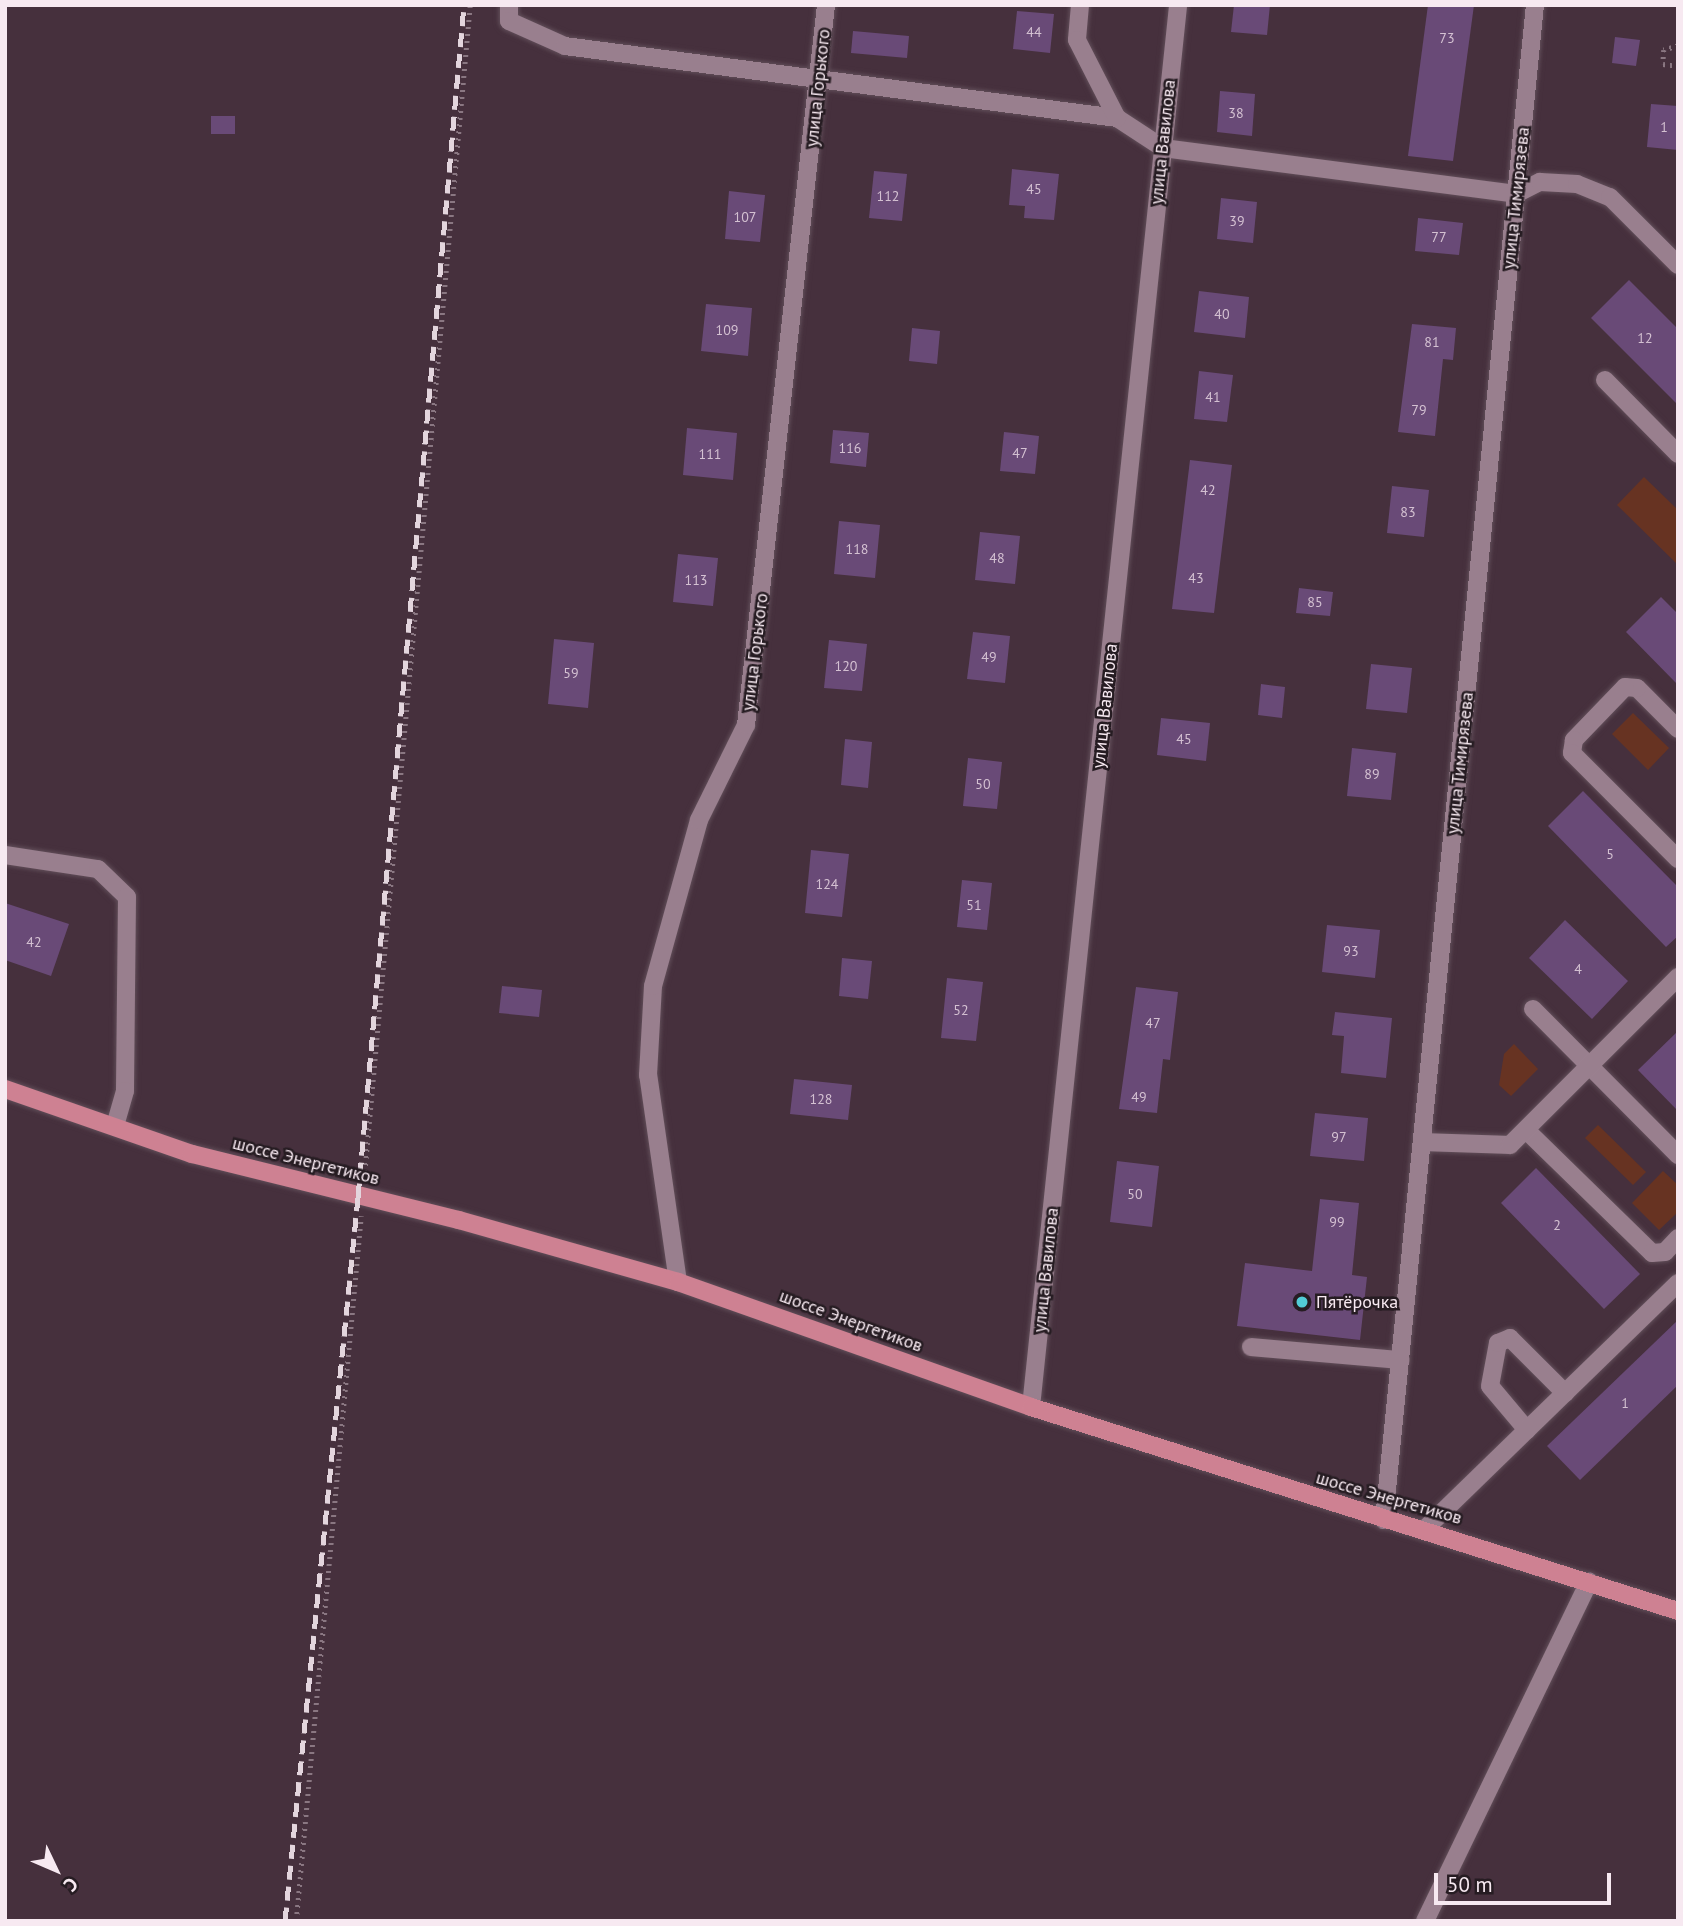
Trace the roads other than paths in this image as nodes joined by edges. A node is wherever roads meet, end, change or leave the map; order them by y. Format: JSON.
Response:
{"nodes":[{"id":1,"x":826,"y":5,"type":"edge"},
{"id":2,"x":1080,"y":5,"type":"edge"},
{"id":3,"x":1178,"y":5,"type":"edge"},
{"id":4,"x":1535,"y":5,"type":"edge"},
{"id":5,"x":509,"y":13,"type":"edge"},
{"id":6,"x":820,"y":79,"type":"junction"},
{"id":7,"x":1117,"y":118,"type":"junction"},
{"id":8,"x":1163,"y":148,"type":"junction"},
{"id":9,"x":1516,"y":194,"type":"junction"},
{"id":10,"x":1675,"y":258,"type":"edge"},
{"id":11,"x":1605,"y":380,"type":"dead end"},
{"id":12,"x":1678,"y":454,"type":"edge"},
{"id":13,"x":1678,"y":729,"type":"edge"},
{"id":14,"x":5,"y":855,"type":"edge"},
{"id":15,"x":1678,"y":859,"type":"edge"},
{"id":16,"x":1678,"y":977,"type":"edge"},
{"id":17,"x":1533,"y":1009,"type":"dead end"},
{"id":18,"x":1589,"y":1066,"type":"junction"},
{"id":19,"x":5,"y":1089,"type":"edge"},
{"id":20,"x":115,"y":1127,"type":"junction"},
{"id":21,"x":1526,"y":1129,"type":"junction"},
{"id":22,"x":1423,"y":1142,"type":"junction"},
{"id":23,"x":1678,"y":1155,"type":"edge"},
{"id":24,"x":1678,"y":1238,"type":"edge"},
{"id":25,"x":678,"y":1282,"type":"junction"},
{"id":26,"x":1678,"y":1283,"type":"edge"},
{"id":27,"x":1251,"y":1347,"type":"dead end"},
{"id":28,"x":1401,"y":1360,"type":"junction"},
{"id":29,"x":1565,"y":1393,"type":"junction"},
{"id":30,"x":1031,"y":1407,"type":"junction"},
{"id":31,"x":1527,"y":1430,"type":"junction"},
{"id":32,"x":1384,"y":1520,"type":"junction"},
{"id":33,"x":1425,"y":1529,"type":"junction"},
{"id":34,"x":1589,"y":1582,"type":"junction"},
{"id":35,"x":1678,"y":1611,"type":"edge"},
{"id":36,"x":1424,"y":1921,"type":"edge"}],
"edges":[{"from":1,"to":6,"type":"street","name":"улица Горького"},
{"from":2,"to":7,"type":"street"},
{"from":3,"to":8,"type":"street","name":"улица Вавилова"},
{"from":4,"to":9,"type":"street","name":"улица Тимирязева"},
{"from":5,"to":6,"type":"street"},
{"from":6,"to":7,"type":"street"},
{"from":6,"to":25,"type":"street","name":"улица Горького"},
{"from":7,"to":8,"type":"street"},
{"from":8,"to":9,"type":"street"},
{"from":8,"to":30,"type":"street","name":"улица Вавилова"},
{"from":9,"to":10,"type":"street"},
{"from":9,"to":22,"type":"street","name":"улица Тимирязева"},
{"from":11,"to":12,"type":"street"},
{"from":13,"to":15,"type":"street"},
{"from":14,"to":20,"type":"street"},
{"from":16,"to":18,"type":"street"},
{"from":17,"to":18,"type":"street"},
{"from":18,"to":21,"type":"street"},
{"from":18,"to":23,"type":"street"},
{"from":19,"to":20,"type":"main road","name":"шоссе Энергетиков"},
{"from":20,"to":25,"type":"main road","name":"шоссе Энергетиков"},
{"from":21,"to":22,"type":"street"},
{"from":21,"to":24,"type":"street"},
{"from":22,"to":28,"type":"street","name":"улица Тимирязева"},
{"from":25,"to":30,"type":"main road","name":"шоссе Энергетиков"},
{"from":26,"to":29,"type":"street"},
{"from":27,"to":28,"type":"street"},
{"from":28,"to":32,"type":"street","name":"улица Тимирязева"},
{"from":29,"to":31,"type":"street"},
{"from":29,"to":31,"type":"street"},
{"from":30,"to":32,"type":"main road","name":"шоссе Энергетиков"},
{"from":31,"to":33,"type":"street"},
{"from":32,"to":33,"type":"main road","name":"шоссе Энергетиков"},
{"from":33,"to":34,"type":"main road","name":"шоссе Энергетиков"},
{"from":34,"to":35,"type":"main road","name":"шоссе Энергетиков"},
{"from":34,"to":36,"type":"street"}]}
